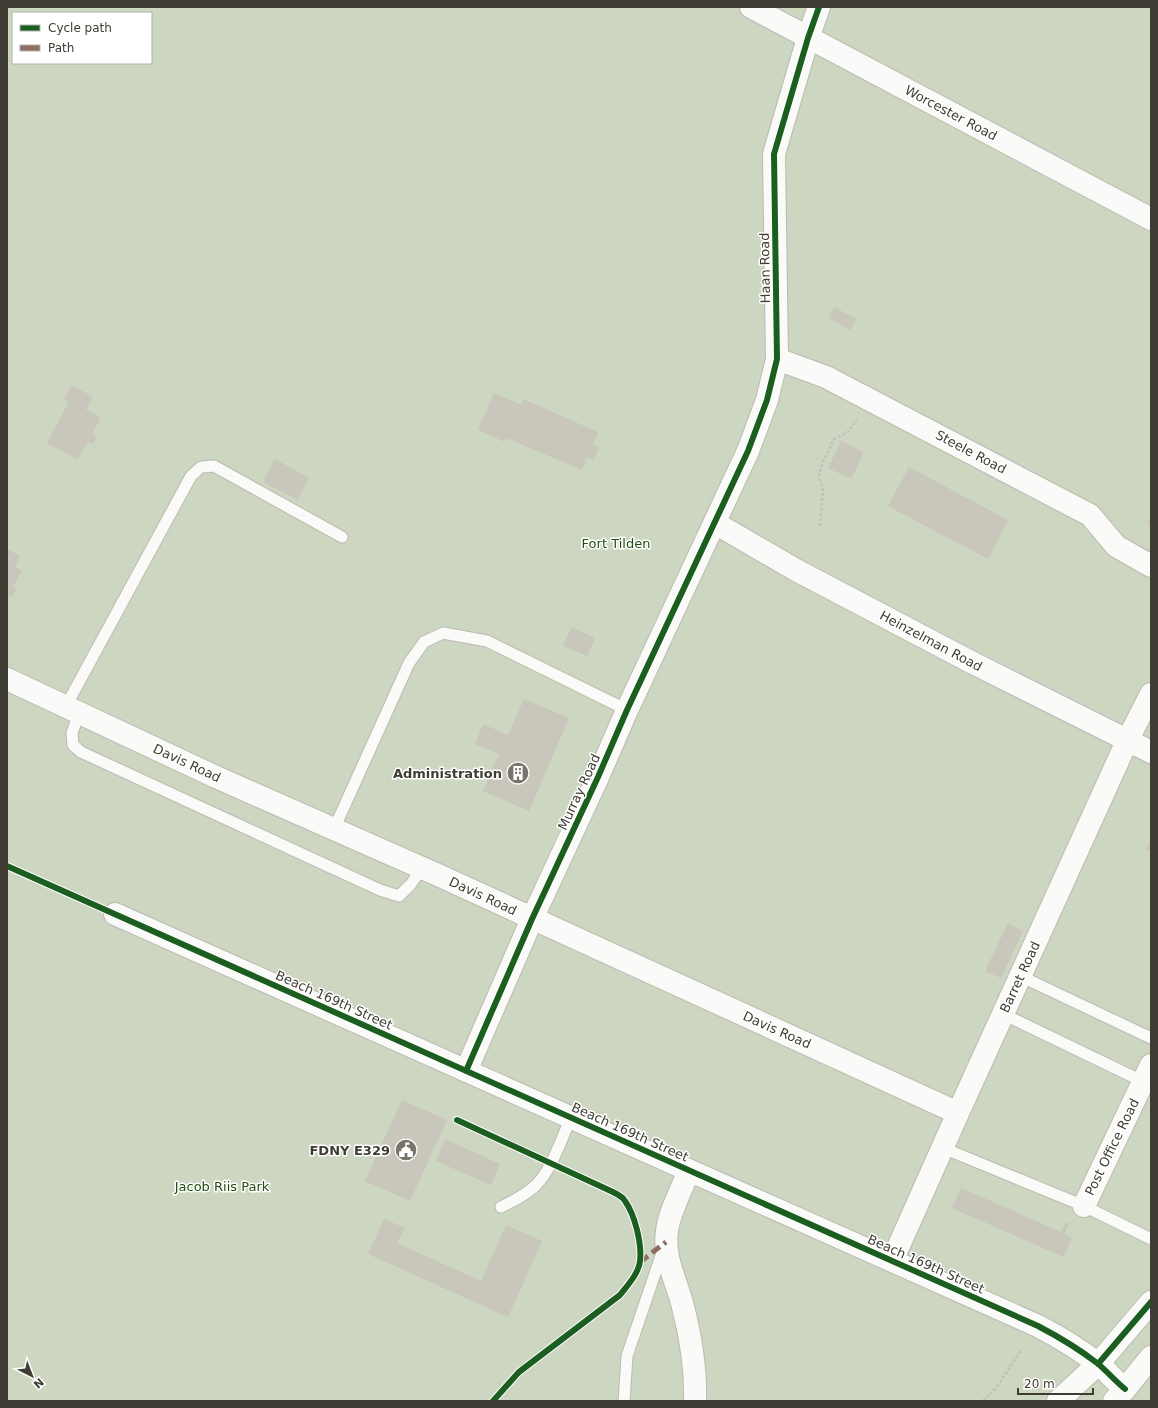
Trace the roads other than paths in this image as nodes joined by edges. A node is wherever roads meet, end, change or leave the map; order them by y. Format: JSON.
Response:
{"nodes":[{"id":1,"x":751,"y":7,"type":"edge"},
{"id":2,"x":819,"y":7,"type":"edge"},
{"id":3,"x":808,"y":38,"type":"junction"},
{"id":4,"x":1151,"y":219,"type":"edge"},
{"id":5,"x":777,"y":359,"type":"junction"},
{"id":6,"x":714,"y":523,"type":"junction"},
{"id":7,"x":342,"y":537,"type":"dead end"},
{"id":8,"x":1151,"y":566,"type":"edge"},
{"id":9,"x":7,"y":679,"type":"edge"},
{"id":10,"x":1151,"y":694,"type":"edge"},
{"id":11,"x":72,"y":710,"type":"junction"},
{"id":12,"x":627,"y":710,"type":"junction"},
{"id":13,"x":1128,"y":739,"type":"junction"},
{"id":14,"x":1151,"y":752,"type":"edge"},
{"id":15,"x":334,"y":829,"type":"junction"},
{"id":16,"x":422,"y":868,"type":"junction"},
{"id":17,"x":115,"y":914,"type":"dead end"},
{"id":18,"x":532,"y":919,"type":"junction"},
{"id":19,"x":1020,"y":976,"type":"junction"},
{"id":20,"x":1003,"y":1014,"type":"junction"},
{"id":21,"x":1151,"y":1038,"type":"edge"},
{"id":22,"x":466,"y":1071,"type":"junction"},
{"id":23,"x":1147,"y":1074,"type":"edge"},
{"id":24,"x":958,"y":1112,"type":"junction"},
{"id":25,"x":571,"y":1118,"type":"junction"},
{"id":26,"x":943,"y":1148,"type":"junction"},
{"id":27,"x":689,"y":1171,"type":"junction"},
{"id":28,"x":1084,"y":1206,"type":"junction"},
{"id":29,"x":502,"y":1207,"type":"dead end"},
{"id":30,"x":1151,"y":1239,"type":"edge"},
{"id":31,"x":666,"y":1242,"type":"junction"},
{"id":32,"x":892,"y":1262,"type":"junction"},
{"id":33,"x":1151,"y":1302,"type":"edge"},
{"id":34,"x":1151,"y":1357,"type":"edge"},
{"id":35,"x":1098,"y":1364,"type":"junction"},
{"id":36,"x":1119,"y":1395,"type":"edge"},
{"id":37,"x":624,"y":1401,"type":"edge"},
{"id":38,"x":695,"y":1401,"type":"edge"},
{"id":39,"x":1058,"y":1401,"type":"edge"},
{"id":40,"x":1069,"y":1401,"type":"edge"}],
"edges":[{"from":1,"to":3,"type":"street","name":"Worcester Road"},
{"from":2,"to":3,"type":"street","name":"Haan Road"},
{"from":3,"to":4,"type":"street","name":"Worcester Road"},
{"from":3,"to":5,"type":"street","name":"Haan Road"},
{"from":5,"to":6,"type":"street","name":"Haan Road"},
{"from":5,"to":8,"type":"street","name":"Steele Road"},
{"from":6,"to":12,"type":"street","name":"Murray Road"},
{"from":6,"to":13,"type":"street","name":"Heinzelman Road"},
{"from":7,"to":11,"type":"lane"},
{"from":9,"to":11,"type":"street","name":"Davis Road"},
{"from":10,"to":13,"type":"street","name":"Barret Road"},
{"from":11,"to":15,"type":"street","name":"Davis Road"},
{"from":11,"to":16,"type":"lane"},
{"from":12,"to":15,"type":"lane"},
{"from":12,"to":18,"type":"street","name":"Murray Road"},
{"from":13,"to":14,"type":"street","name":"Heinzelman Road"},
{"from":13,"to":19,"type":"street","name":"Barret Road"},
{"from":15,"to":16,"type":"street","name":"Davis Road"},
{"from":16,"to":18,"type":"street","name":"Davis Road"},
{"from":17,"to":22,"type":"street","name":"Beach 169th Street"},
{"from":18,"to":22,"type":"street","name":"Murray Road"},
{"from":18,"to":24,"type":"street","name":"Davis Road"},
{"from":19,"to":20,"type":"street","name":"Barret Road"},
{"from":19,"to":21,"type":"lane"},
{"from":20,"to":23,"type":"lane"},
{"from":20,"to":24,"type":"street","name":"Barret Road"},
{"from":22,"to":25,"type":"street","name":"Beach 169th Street"},
{"from":23,"to":28,"type":"street","name":"Post Office Road"},
{"from":24,"to":26,"type":"street","name":"Barret Road"},
{"from":25,"to":27,"type":"street","name":"Beach 169th Street"},
{"from":25,"to":29,"type":"lane"},
{"from":26,"to":28,"type":"lane"},
{"from":26,"to":32,"type":"street","name":"Barret Road"},
{"from":27,"to":31,"type":"street"},
{"from":27,"to":32,"type":"street","name":"Beach 169th Street"},
{"from":28,"to":30,"type":"lane"},
{"from":31,"to":37,"type":"lane"},
{"from":31,"to":38,"type":"street"},
{"from":32,"to":35,"type":"street","name":"Beach 169th Street"},
{"from":33,"to":35,"type":"street"},
{"from":34,"to":36,"type":"street"},
{"from":35,"to":36,"type":"street","name":"Beach 169th Street"},
{"from":35,"to":39,"type":"street"},
{"from":35,"to":40,"type":"street"}]}
